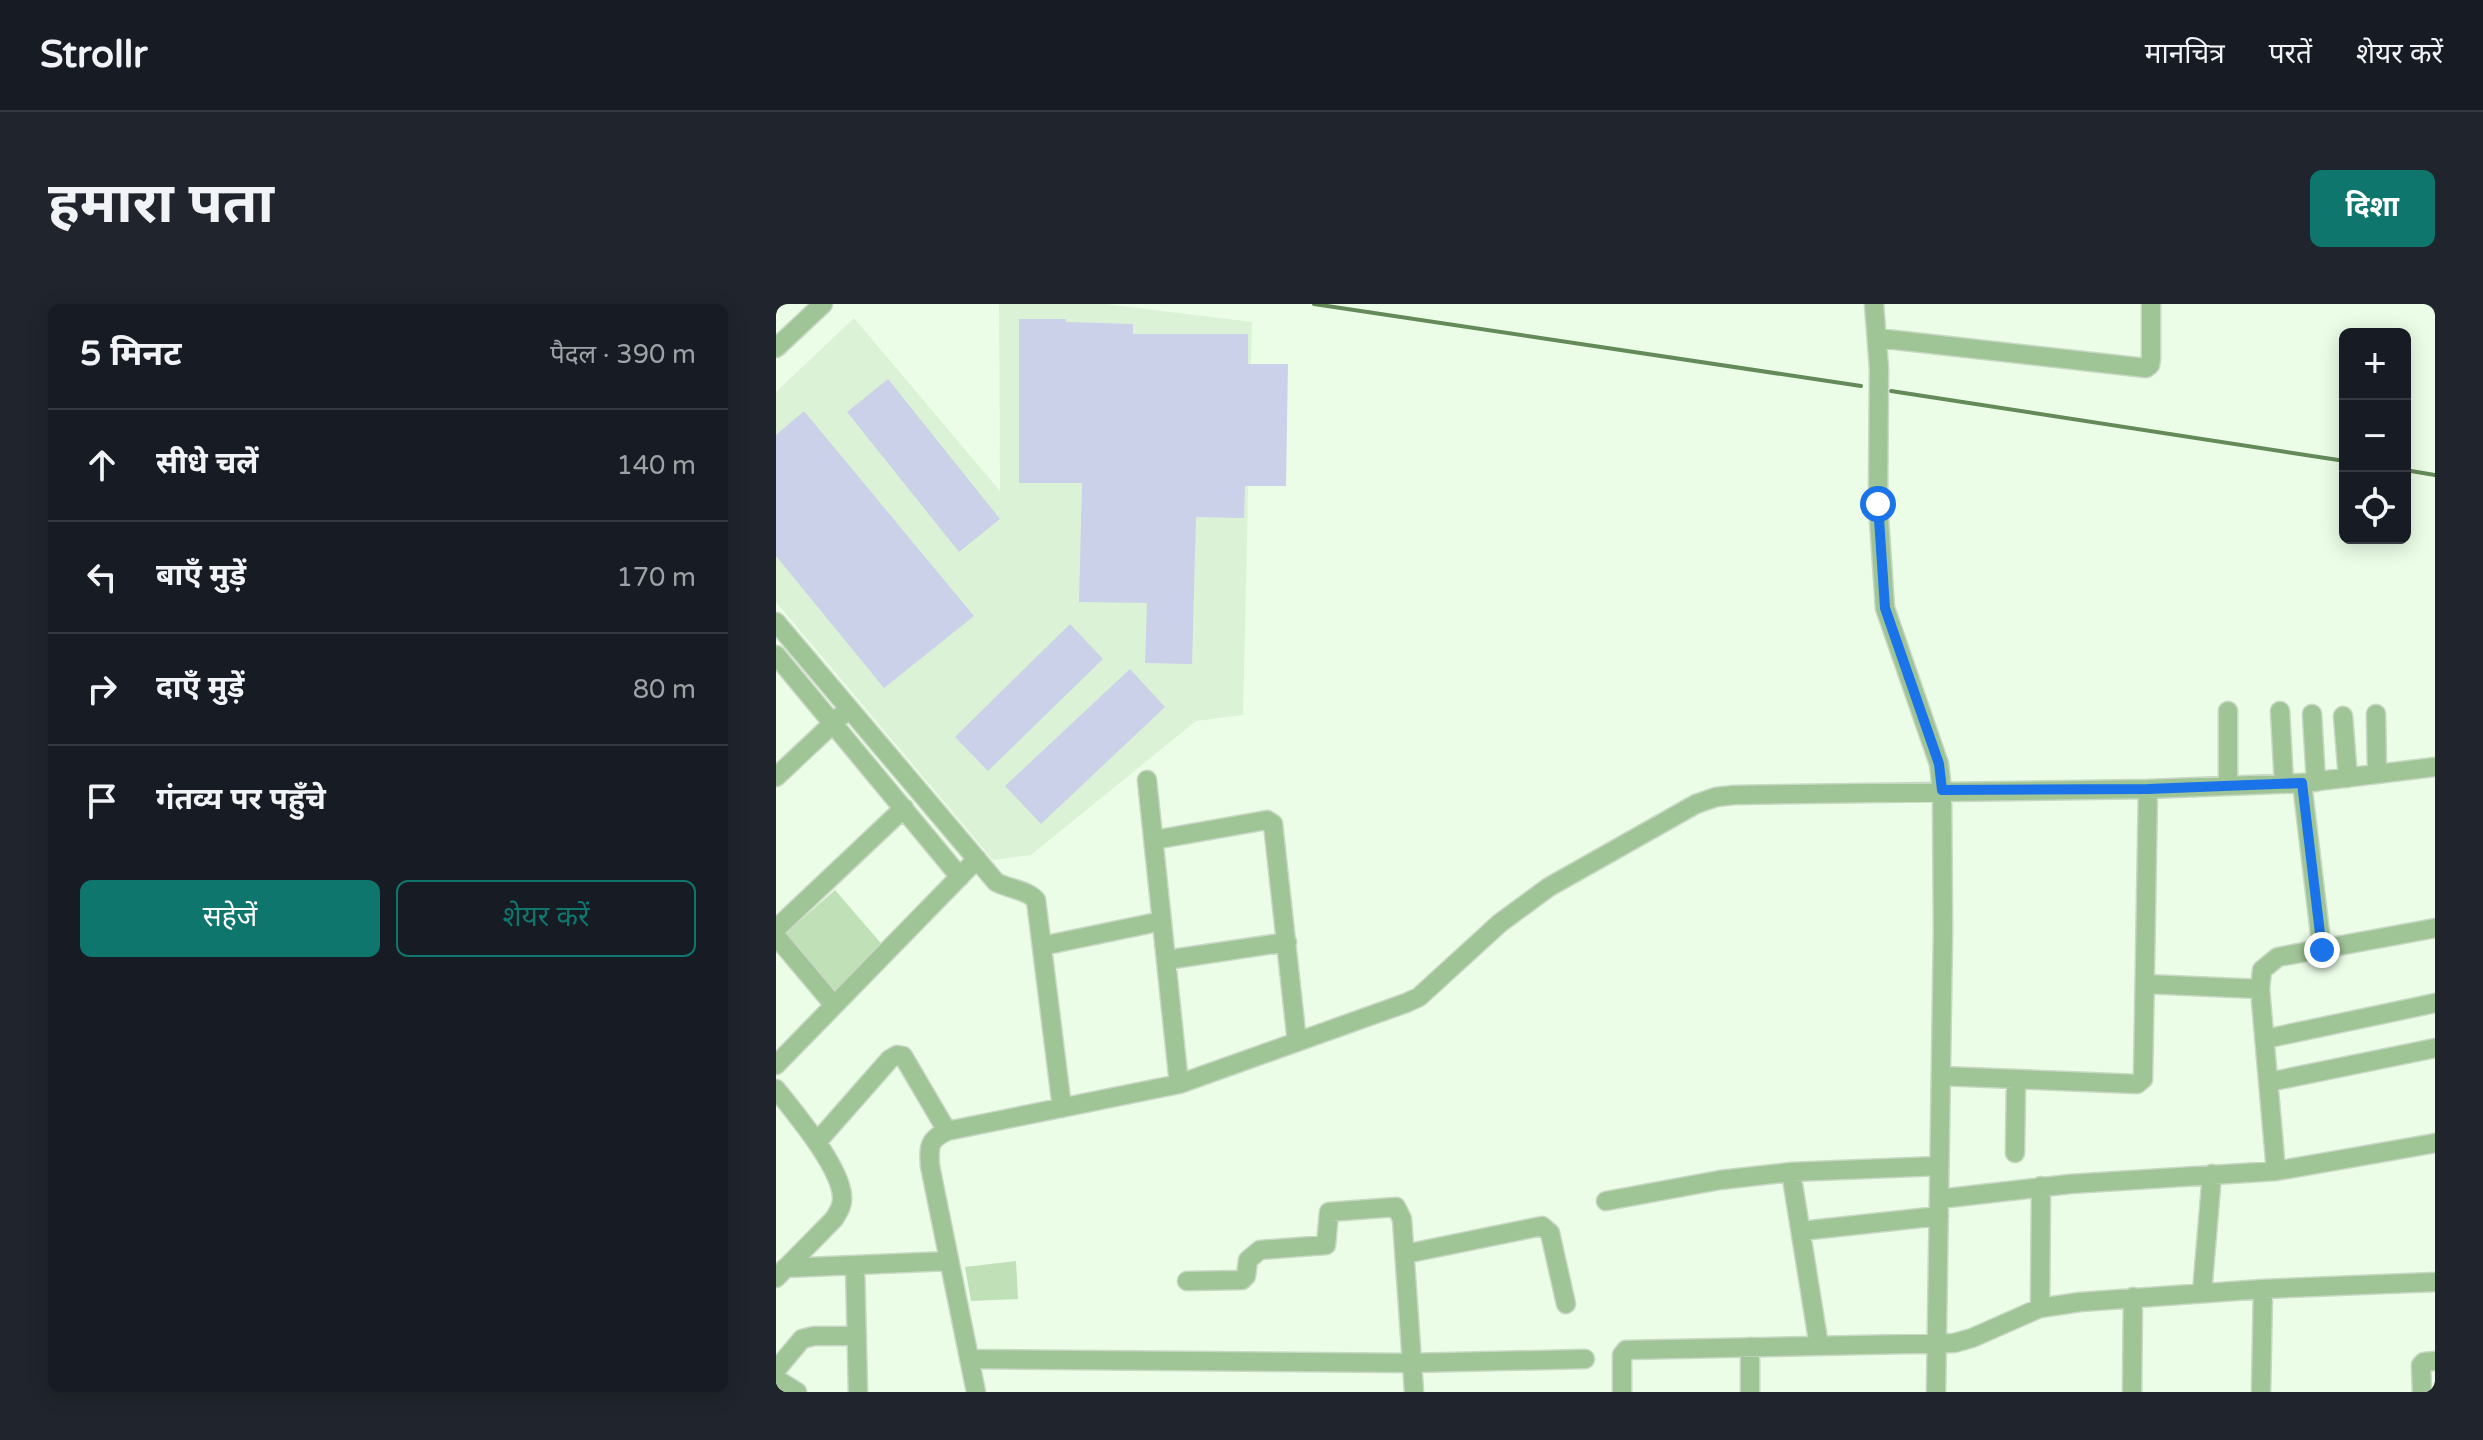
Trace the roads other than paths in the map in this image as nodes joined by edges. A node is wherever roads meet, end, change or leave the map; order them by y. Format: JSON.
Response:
{"nodes":[{"id":1,"x":823,"y":304,"type":"edge"},
{"id":2,"x":1874,"y":304,"type":"edge"},
{"id":3,"x":2151,"y":304,"type":"edge"},
{"id":4,"x":1877,"y":338,"type":"junction"},
{"id":5,"x":776,"y":348,"type":"edge"},
{"id":6,"x":776,"y":622,"type":"edge"},
{"id":7,"x":776,"y":655,"type":"edge"},
{"id":8,"x":848,"y":706,"type":"junction"},
{"id":9,"x":2228,"y":711,"type":"dead end"},
{"id":10,"x":2280,"y":711,"type":"dead end"},
{"id":11,"x":2312,"y":714,"type":"dead end"},
{"id":12,"x":2376,"y":714,"type":"dead end"},
{"id":13,"x":2343,"y":716,"type":"dead end"},
{"id":14,"x":835,"y":723,"type":"junction"},
{"id":15,"x":2435,"y":767,"type":"edge"},
{"id":16,"x":2377,"y":774,"type":"junction"},
{"id":17,"x":776,"y":777,"type":"edge"},
{"id":18,"x":2348,"y":778,"type":"junction"},
{"id":19,"x":1147,"y":780,"type":"dead end"},
{"id":20,"x":2301,"y":783,"type":"junction"},
{"id":21,"x":2228,"y":786,"type":"junction"},
{"id":22,"x":2148,"y":789,"type":"junction"},
{"id":23,"x":1942,"y":790,"type":"junction"},
{"id":24,"x":904,"y":808,"type":"junction"},
{"id":25,"x":1154,"y":840,"type":"junction"},
{"id":26,"x":977,"y":859,"type":"junction"},
{"id":27,"x":960,"y":877,"type":"junction"},
{"id":28,"x":1162,"y":921,"type":"junction"},
{"id":29,"x":2435,"y":928,"type":"edge"},
{"id":30,"x":776,"y":929,"type":"edge"},
{"id":31,"x":776,"y":936,"type":"edge"},
{"id":32,"x":1287,"y":942,"type":"junction"},
{"id":33,"x":1042,"y":946,"type":"junction"},
{"id":34,"x":2322,"y":950,"type":"junction"},
{"id":35,"x":1166,"y":960,"type":"junction"},
{"id":36,"x":2145,"y":984,"type":"junction"},
{"id":37,"x":2260,"y":989,"type":"junction"},
{"id":38,"x":2435,"y":1003,"type":"edge"},
{"id":39,"x":834,"y":1005,"type":"junction"},
{"id":40,"x":2265,"y":1039,"type":"junction"},
{"id":41,"x":1297,"y":1042,"type":"junction"},
{"id":42,"x":2435,"y":1048,"type":"edge"},
{"id":43,"x":776,"y":1065,"type":"edge"},
{"id":44,"x":1941,"y":1076,"type":"junction"},
{"id":45,"x":2016,"y":1079,"type":"junction"},
{"id":46,"x":2269,"y":1082,"type":"junction"},
{"id":47,"x":1179,"y":1084,"type":"junction"},
{"id":48,"x":776,"y":1089,"type":"edge"},
{"id":49,"x":1062,"y":1108,"type":"junction"},
{"id":50,"x":947,"y":1131,"type":"junction"},
{"id":51,"x":817,"y":1142,"type":"junction"},
{"id":52,"x":2435,"y":1143,"type":"edge"},
{"id":53,"x":2015,"y":1153,"type":"dead end"},
{"id":54,"x":1939,"y":1166,"type":"junction"},
{"id":55,"x":2276,"y":1171,"type":"junction"},
{"id":56,"x":1791,"y":1172,"type":"junction"},
{"id":57,"x":2212,"y":1174,"type":"junction"},
{"id":58,"x":2041,"y":1186,"type":"junction"},
{"id":59,"x":1606,"y":1201,"type":"dead end"},
{"id":60,"x":1939,"y":1207,"type":"junction"},
{"id":61,"x":1801,"y":1231,"type":"junction"},
{"id":62,"x":1405,"y":1254,"type":"junction"},
{"id":63,"x":949,"y":1261,"type":"junction"},
{"id":64,"x":855,"y":1265,"type":"junction"},
{"id":65,"x":781,"y":1273,"type":"edge"},
{"id":66,"x":1187,"y":1281,"type":"dead end"},
{"id":67,"x":2435,"y":1282,"type":"edge"},
{"id":68,"x":2263,"y":1289,"type":"junction"},
{"id":69,"x":2202,"y":1293,"type":"junction"},
{"id":70,"x":2133,"y":1297,"type":"junction"},
{"id":71,"x":1566,"y":1304,"type":"dead end"},
{"id":72,"x":2040,"y":1308,"type":"junction"},
{"id":73,"x":857,"y":1336,"type":"junction"},
{"id":74,"x":1937,"y":1344,"type":"junction"},
{"id":75,"x":1819,"y":1346,"type":"junction"},
{"id":76,"x":1750,"y":1347,"type":"junction"},
{"id":77,"x":969,"y":1359,"type":"junction"},
{"id":78,"x":1585,"y":1359,"type":"dead end"},
{"id":79,"x":2435,"y":1361,"type":"edge"},
{"id":80,"x":1410,"y":1363,"type":"junction"},
{"id":81,"x":776,"y":1370,"type":"edge"},
{"id":82,"x":858,"y":1392,"type":"edge"},
{"id":83,"x":976,"y":1392,"type":"edge"},
{"id":84,"x":1414,"y":1392,"type":"edge"},
{"id":85,"x":1622,"y":1392,"type":"edge"},
{"id":86,"x":1750,"y":1392,"type":"edge"},
{"id":87,"x":1936,"y":1392,"type":"edge"},
{"id":88,"x":2132,"y":1392,"type":"edge"},
{"id":89,"x":2261,"y":1392,"type":"edge"},
{"id":90,"x":2422,"y":1392,"type":"edge"}],
"edges":[{"from":1,"to":5,"type":"street"},
{"from":2,"to":4,"type":"street"},
{"from":3,"to":4,"type":"street"},
{"from":4,"to":23,"type":"street"},
{"from":6,"to":8,"type":"street"},
{"from":7,"to":14,"type":"street"},
{"from":8,"to":14,"type":"street"},
{"from":8,"to":26,"type":"street"},
{"from":9,"to":21,"type":"street"},
{"from":10,"to":20,"type":"street"},
{"from":11,"to":20,"type":"street"},
{"from":12,"to":16,"type":"street"},
{"from":13,"to":18,"type":"street"},
{"from":14,"to":17,"type":"street"},
{"from":14,"to":24,"type":"street"},
{"from":15,"to":16,"type":"street"},
{"from":16,"to":18,"type":"street"},
{"from":18,"to":20,"type":"street"},
{"from":19,"to":25,"type":"street"},
{"from":20,"to":21,"type":"street"},
{"from":20,"to":34,"type":"street"},
{"from":21,"to":22,"type":"street"},
{"from":22,"to":23,"type":"street"},
{"from":22,"to":36,"type":"street"},
{"from":23,"to":41,"type":"street"},
{"from":23,"to":44,"type":"street"},
{"from":24,"to":27,"type":"street"},
{"from":24,"to":30,"type":"street"},
{"from":25,"to":28,"type":"street"},
{"from":25,"to":32,"type":"street"},
{"from":26,"to":27,"type":"street"},
{"from":26,"to":33,"type":"street"},
{"from":27,"to":39,"type":"street"},
{"from":28,"to":33,"type":"street"},
{"from":28,"to":35,"type":"street"},
{"from":29,"to":34,"type":"street"},
{"from":31,"to":39,"type":"street"},
{"from":32,"to":35,"type":"street"},
{"from":32,"to":41,"type":"street"},
{"from":33,"to":49,"type":"street"},
{"from":34,"to":37,"type":"street"},
{"from":35,"to":47,"type":"street"},
{"from":36,"to":37,"type":"street"},
{"from":36,"to":45,"type":"street"},
{"from":37,"to":40,"type":"street"},
{"from":38,"to":40,"type":"street"},
{"from":39,"to":43,"type":"street"},
{"from":40,"to":46,"type":"street"},
{"from":41,"to":47,"type":"street"},
{"from":42,"to":46,"type":"street"},
{"from":44,"to":45,"type":"street"},
{"from":44,"to":54,"type":"street"},
{"from":45,"to":53,"type":"street"},
{"from":46,"to":55,"type":"street"},
{"from":47,"to":49,"type":"street"},
{"from":48,"to":51,"type":"street"},
{"from":49,"to":50,"type":"street"},
{"from":50,"to":51,"type":"street"},
{"from":50,"to":63,"type":"street"},
{"from":51,"to":65,"type":"street"},
{"from":52,"to":55,"type":"street"},
{"from":54,"to":56,"type":"street"},
{"from":54,"to":60,"type":"street"},
{"from":55,"to":57,"type":"street"},
{"from":56,"to":59,"type":"street"},
{"from":56,"to":61,"type":"street"},
{"from":57,"to":58,"type":"street"},
{"from":57,"to":69,"type":"street"},
{"from":58,"to":60,"type":"street"},
{"from":58,"to":72,"type":"street"},
{"from":60,"to":61,"type":"street"},
{"from":60,"to":74,"type":"street"},
{"from":61,"to":75,"type":"street"},
{"from":62,"to":66,"type":"street"},
{"from":62,"to":71,"type":"street"},
{"from":62,"to":80,"type":"street"},
{"from":63,"to":64,"type":"street"},
{"from":63,"to":77,"type":"street"},
{"from":64,"to":65,"type":"street"},
{"from":64,"to":73,"type":"street"},
{"from":67,"to":68,"type":"street"},
{"from":68,"to":69,"type":"street"},
{"from":68,"to":89,"type":"street"},
{"from":69,"to":70,"type":"street"},
{"from":70,"to":72,"type":"street"},
{"from":70,"to":88,"type":"street"},
{"from":72,"to":74,"type":"street"},
{"from":73,"to":81,"type":"street"},
{"from":73,"to":82,"type":"street"},
{"from":74,"to":75,"type":"street"},
{"from":74,"to":87,"type":"street"},
{"from":75,"to":76,"type":"street"},
{"from":76,"to":85,"type":"street"},
{"from":76,"to":86,"type":"street"},
{"from":77,"to":80,"type":"street"},
{"from":77,"to":83,"type":"street"},
{"from":78,"to":80,"type":"street"},
{"from":79,"to":90,"type":"street"},
{"from":80,"to":84,"type":"street"}]}
